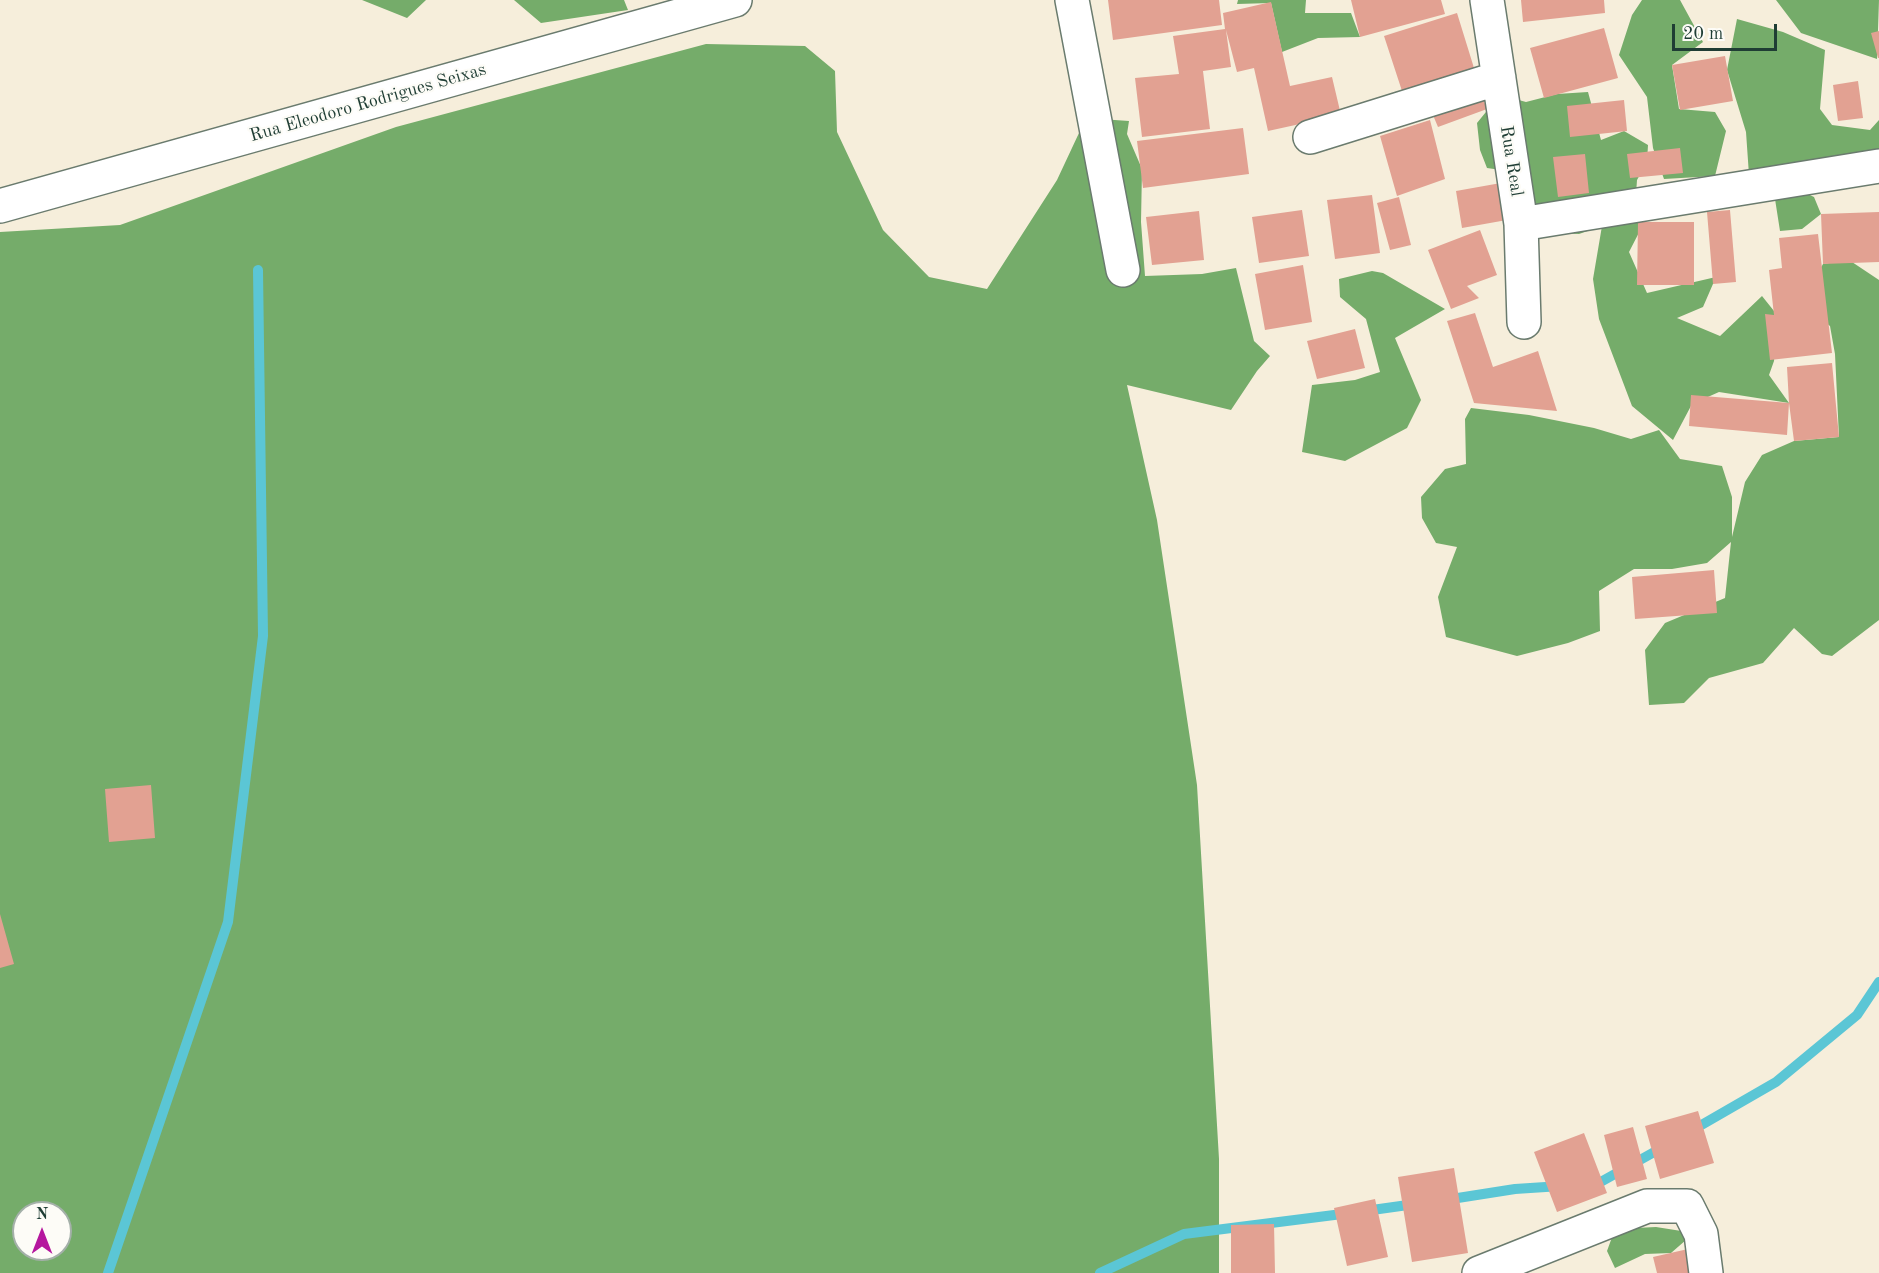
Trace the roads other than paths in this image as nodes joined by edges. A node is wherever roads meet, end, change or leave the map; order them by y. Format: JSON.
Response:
{"nodes":[{"id":1,"x":735,"y":0,"type":"edge"},
{"id":2,"x":1072,"y":0,"type":"edge"},
{"id":3,"x":1487,"y":0,"type":"edge"},
{"id":4,"x":1499,"y":78,"type":"junction"},
{"id":5,"x":1310,"y":136,"type":"dead end"},
{"id":6,"x":1879,"y":166,"type":"edge"},
{"id":7,"x":0,"y":206,"type":"edge"},
{"id":8,"x":1521,"y":224,"type":"junction"},
{"id":9,"x":1123,"y":270,"type":"dead end"},
{"id":10,"x":1524,"y":322,"type":"dead end"},
{"id":11,"x":1479,"y":1273,"type":"edge"},
{"id":12,"x":1706,"y":1273,"type":"edge"}],
"edges":[{"from":1,"to":7,"type":"street","name":"Rua Eleodoro Rodrigues Seixas"},
{"from":2,"to":9,"type":"street"},
{"from":3,"to":4,"type":"street","name":"Rua Real"},
{"from":4,"to":5,"type":"street"},
{"from":4,"to":8,"type":"street","name":"Rua Real"},
{"from":6,"to":8,"type":"street"},
{"from":8,"to":10,"type":"street","name":"Rua Real"},
{"from":11,"to":12,"type":"street"}]}
